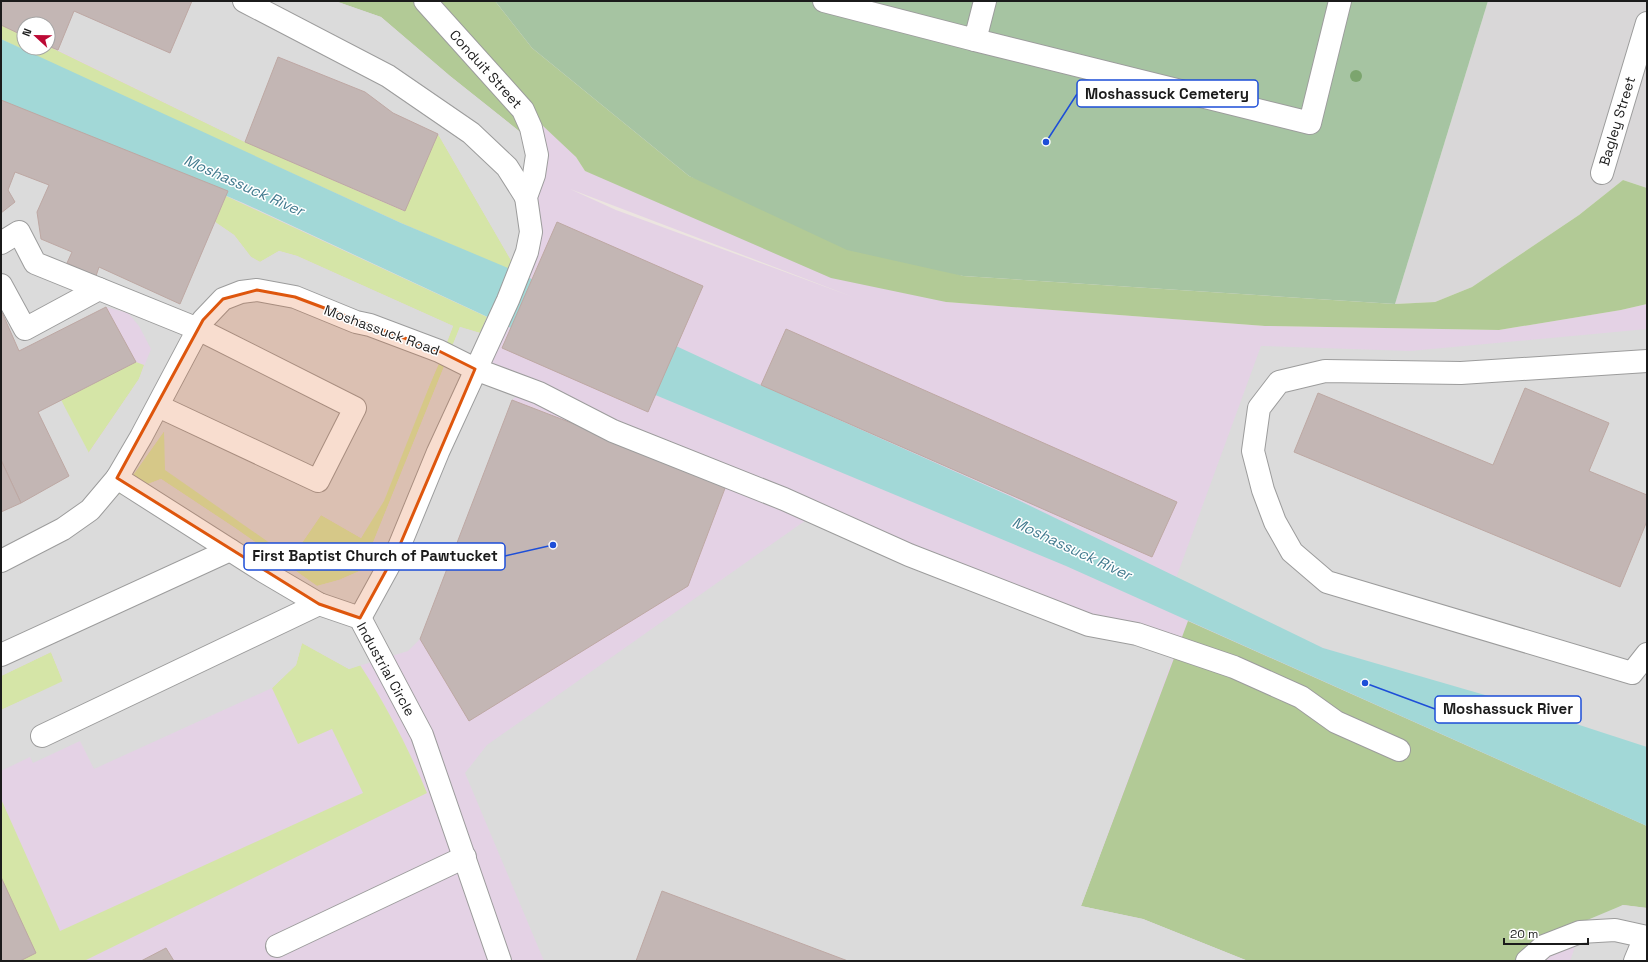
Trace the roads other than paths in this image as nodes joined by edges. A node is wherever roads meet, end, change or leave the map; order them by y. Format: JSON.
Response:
{"nodes":[{"id":1,"x":244,"y":1,"type":"edge"},
{"id":2,"x":425,"y":1,"type":"edge"},
{"id":3,"x":824,"y":1,"type":"edge"},
{"id":4,"x":985,"y":1,"type":"edge"},
{"id":5,"x":1340,"y":1,"type":"edge"},
{"id":6,"x":1647,"y":23,"type":"edge"},
{"id":7,"x":975,"y":40,"type":"junction"},
{"id":8,"x":1602,"y":173,"type":"dead end"},
{"id":9,"x":526,"y":197,"type":"junction"},
{"id":10,"x":1,"y":243,"type":"edge"},
{"id":11,"x":1,"y":285,"type":"edge"},
{"id":12,"x":99,"y":289,"type":"junction"},
{"id":13,"x":198,"y":330,"type":"junction"},
{"id":14,"x":1647,"y":361,"type":"edge"},
{"id":15,"x":475,"y":369,"type":"junction"},
{"id":16,"x":158,"y":406,"type":"junction"},
{"id":17,"x":117,"y":478,"type":"junction"},
{"id":18,"x":230,"y":550,"type":"junction"},
{"id":19,"x":1,"y":561,"type":"edge"},
{"id":20,"x":319,"y":604,"type":"junction"},
{"id":21,"x":360,"y":618,"type":"junction"},
{"id":22,"x":1647,"y":654,"type":"edge"},
{"id":23,"x":1,"y":655,"type":"edge"},
{"id":24,"x":42,"y":736,"type":"dead end"},
{"id":25,"x":1399,"y":750,"type":"dead end"},
{"id":26,"x":465,"y":857,"type":"junction"},
{"id":27,"x":1646,"y":937,"type":"edge"},
{"id":28,"x":278,"y":946,"type":"dead end"},
{"id":29,"x":500,"y":961,"type":"edge"},
{"id":30,"x":1527,"y":961,"type":"edge"},
{"id":31,"x":1635,"y":961,"type":"edge"}],
"edges":[{"from":1,"to":9,"type":"street"},
{"from":2,"to":9,"type":"street","name":"Conduit Street"},
{"from":3,"to":7,"type":"street"},
{"from":4,"to":7,"type":"street"},
{"from":5,"to":7,"type":"street"},
{"from":6,"to":8,"type":"street","name":"Bagley Street"},
{"from":9,"to":15,"type":"street","name":"Conduit Street"},
{"from":10,"to":12,"type":"street"},
{"from":11,"to":12,"type":"street"},
{"from":12,"to":13,"type":"street"},
{"from":13,"to":15,"type":"street","name":"Moshassuck Road"},
{"from":13,"to":16,"type":"street","name":"Moshassuck Road"},
{"from":13,"to":16,"type":"street"},
{"from":14,"to":22,"type":"street"},
{"from":15,"to":21,"type":"street"},
{"from":15,"to":25,"type":"street","name":"Moshassuck Road"},
{"from":16,"to":17,"type":"street","name":"Moshassuck Road"},
{"from":17,"to":18,"type":"street","name":"Industrial Circle"},
{"from":17,"to":19,"type":"street"},
{"from":18,"to":20,"type":"street","name":"Industrial Circle"},
{"from":18,"to":23,"type":"street"},
{"from":20,"to":21,"type":"street","name":"Industrial Circle"},
{"from":20,"to":24,"type":"street"},
{"from":21,"to":26,"type":"street","name":"Industrial Circle"},
{"from":26,"to":28,"type":"street"},
{"from":26,"to":29,"type":"street","name":"Industrial Circle"},
{"from":27,"to":30,"type":"street"},
{"from":27,"to":31,"type":"street"}]}
